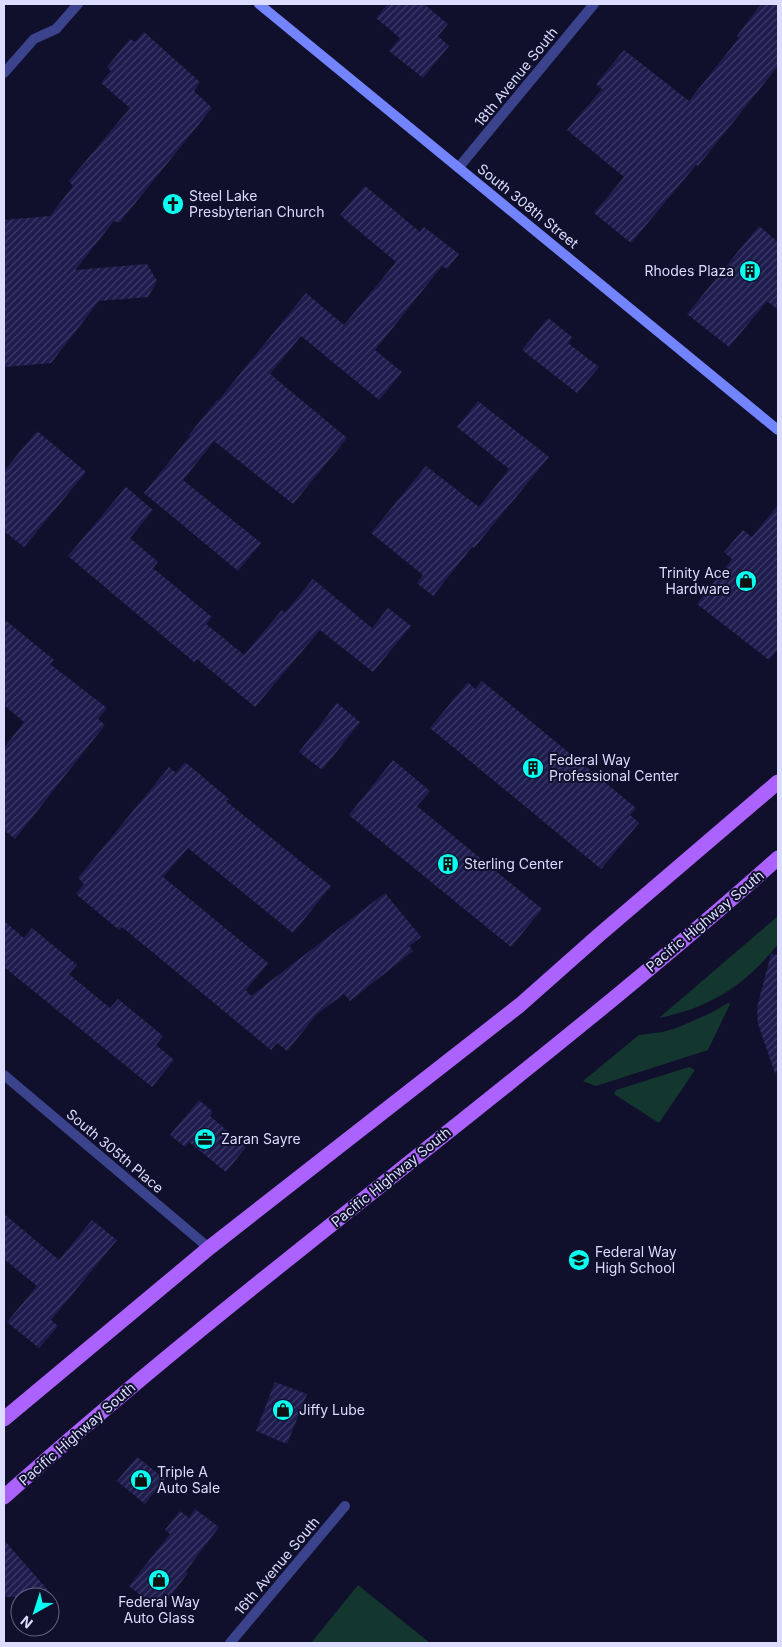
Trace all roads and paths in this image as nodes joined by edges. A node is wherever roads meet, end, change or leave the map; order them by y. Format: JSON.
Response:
{"nodes":[{"id":1,"x":78,"y":4,"type":"edge"},
{"id":2,"x":259,"y":4,"type":"edge"},
{"id":3,"x":594,"y":4,"type":"edge"},
{"id":4,"x":4,"y":73,"type":"edge"},
{"id":5,"x":459,"y":167,"type":"junction"},
{"id":6,"x":778,"y":430,"type":"edge"},
{"id":7,"x":778,"y":782,"type":"edge"},
{"id":8,"x":778,"y":858,"type":"edge"},
{"id":9,"x":4,"y":1075,"type":"edge"},
{"id":10,"x":209,"y":1248,"type":"junction"},
{"id":11,"x":4,"y":1419,"type":"edge"},
{"id":12,"x":4,"y":1497,"type":"edge"},
{"id":13,"x":345,"y":1506,"type":"dead end"},
{"id":14,"x":230,"y":1643,"type":"edge"}],
"edges":[{"from":1,"to":4,"type":"street"},
{"from":2,"to":5,"type":"street","name":"South 308th Street"},
{"from":3,"to":5,"type":"street","name":"18th Avenue South"},
{"from":5,"to":6,"type":"street","name":"South 308th Street"},
{"from":7,"to":10,"type":"main road"},
{"from":8,"to":12,"type":"main road","name":"Pacific Highway South"},
{"from":9,"to":10,"type":"street","name":"South 305th Place"},
{"from":10,"to":11,"type":"main road"},
{"from":13,"to":14,"type":"street","name":"16th Avenue South"}]}
